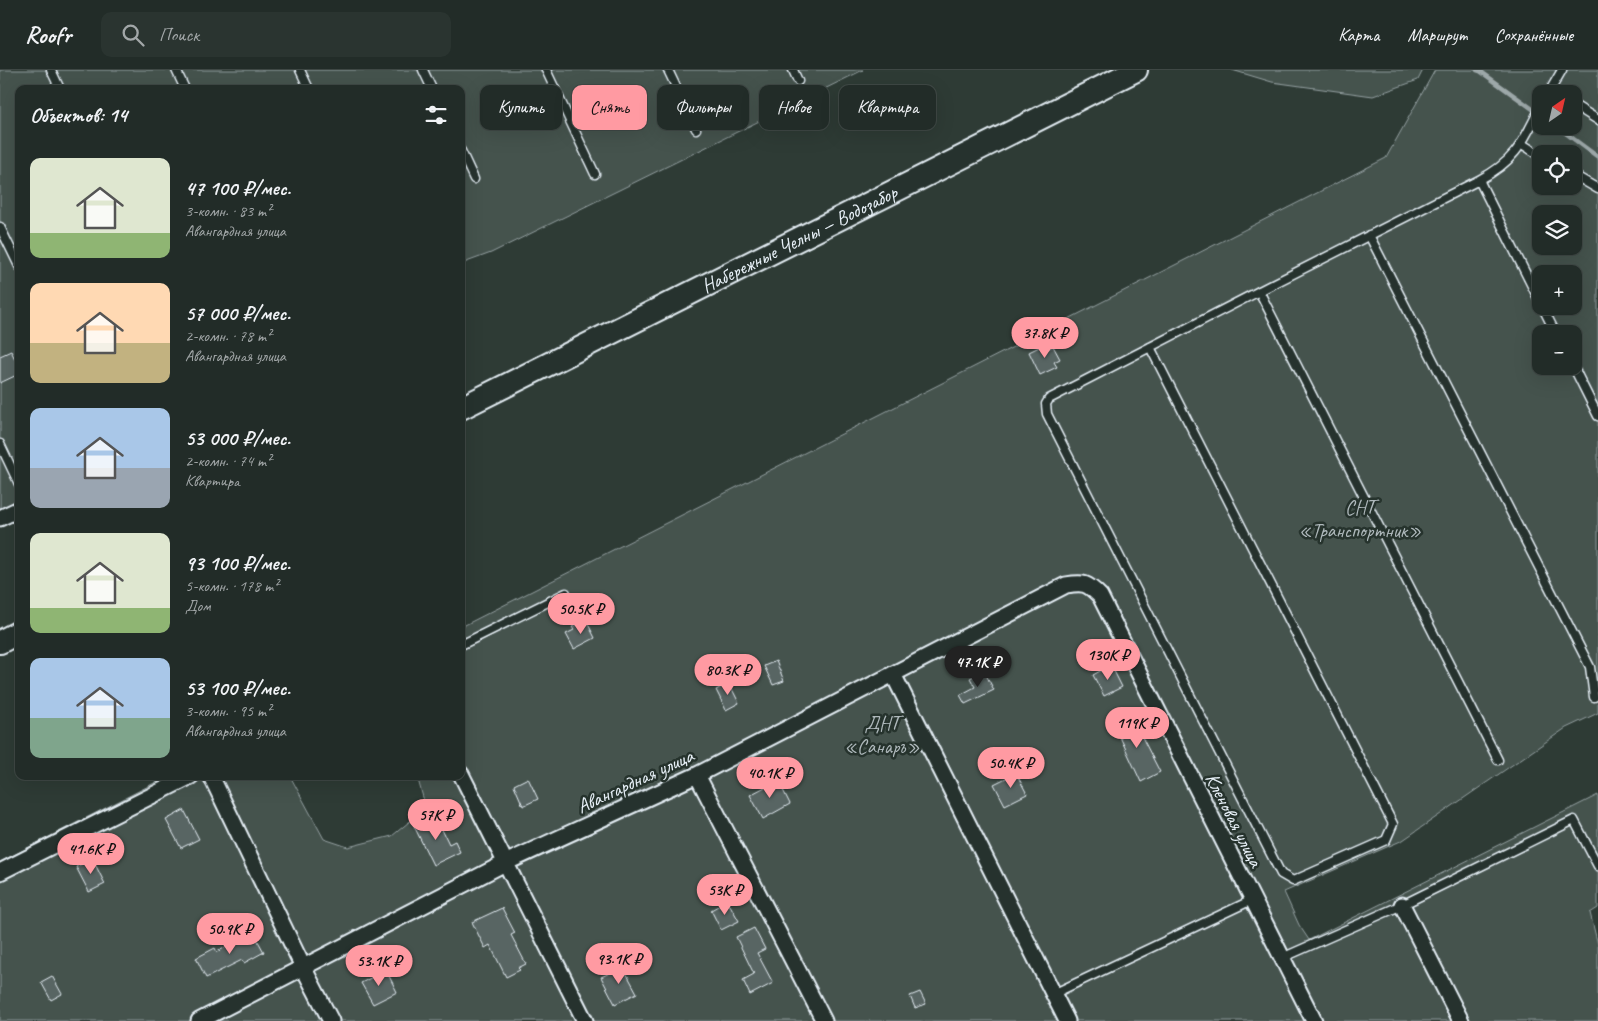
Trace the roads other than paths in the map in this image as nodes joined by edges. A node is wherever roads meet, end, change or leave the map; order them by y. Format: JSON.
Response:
{"nodes":[{"id":1,"x":51,"y":70,"type":"edge"},
{"id":2,"x":176,"y":70,"type":"edge"},
{"id":3,"x":300,"y":70,"type":"edge"},
{"id":4,"x":423,"y":70,"type":"edge"},
{"id":5,"x":546,"y":70,"type":"edge"},
{"id":6,"x":668,"y":70,"type":"edge"},
{"id":7,"x":793,"y":70,"type":"edge"},
{"id":8,"x":1136,"y":70,"type":"edge"},
{"id":9,"x":1562,"y":70,"type":"edge"},
{"id":10,"x":798,"y":81,"type":"dead end"},
{"id":11,"x":58,"y":85,"type":"edge"},
{"id":12,"x":183,"y":85,"type":"edge"},
{"id":13,"x":307,"y":85,"type":"edge"},
{"id":14,"x":430,"y":85,"type":"edge"},
{"id":15,"x":675,"y":85,"type":"edge"},
{"id":16,"x":1554,"y":85,"type":"edge"},
{"id":17,"x":1582,"y":110,"type":"edge"},
{"id":18,"x":1598,"y":120,"type":"edge"},
{"id":19,"x":1532,"y":124,"type":"edge"},
{"id":20,"x":1522,"y":144,"type":"junction"},
{"id":21,"x":1532,"y":150,"type":"edge"},
{"id":22,"x":465,"y":160,"type":"edge"},
{"id":23,"x":595,"y":174,"type":"dead end"},
{"id":24,"x":474,"y":179,"type":"dead end"},
{"id":25,"x":1479,"y":180,"type":"junction"},
{"id":26,"x":1582,"y":180,"type":"edge"},
{"id":27,"x":1598,"y":189,"type":"edge"},
{"id":28,"x":0,"y":227,"type":"edge"},
{"id":29,"x":1369,"y":235,"type":"junction"},
{"id":30,"x":15,"y":258,"type":"edge"},
{"id":31,"x":1532,"y":285,"type":"edge"},
{"id":32,"x":1259,"y":291,"type":"junction"},
{"id":33,"x":1150,"y":347,"type":"junction"},
{"id":34,"x":1578,"y":375,"type":"edge"},
{"id":35,"x":465,"y":406,"type":"edge"},
{"id":36,"x":1598,"y":416,"type":"edge"},
{"id":37,"x":0,"y":444,"type":"edge"},
{"id":38,"x":15,"y":476,"type":"edge"},
{"id":39,"x":15,"y":511,"type":"edge"},
{"id":40,"x":0,"y":518,"type":"edge"},
{"id":41,"x":1090,"y":586,"type":"joint"},
{"id":42,"x":566,"y":593,"type":"dead end"},
{"id":43,"x":15,"y":634,"type":"edge"},
{"id":44,"x":0,"y":642,"type":"edge"},
{"id":45,"x":465,"y":643,"type":"edge"},
{"id":46,"x":893,"y":674,"type":"junction"},
{"id":47,"x":1594,"y":697,"type":"dead end"},
{"id":48,"x":1498,"y":760,"type":"dead end"},
{"id":49,"x":698,"y":774,"type":"junction"},
{"id":50,"x":183,"y":780,"type":"edge"},
{"id":51,"x":213,"y":780,"type":"edge"},
{"id":52,"x":464,"y":780,"type":"edge"},
{"id":53,"x":505,"y":863,"type":"junction"},
{"id":54,"x":1598,"y":866,"type":"edge"},
{"id":55,"x":0,"y":872,"type":"edge"},
{"id":56,"x":1252,"y":900,"type":"junction"},
{"id":57,"x":1402,"y":905,"type":"junction"},
{"id":58,"x":1282,"y":958,"type":"junction"},
{"id":59,"x":303,"y":967,"type":"junction"},
{"id":60,"x":1053,"y":994,"type":"junction"},
{"id":61,"x":199,"y":1021,"type":"edge"},
{"id":62,"x":332,"y":1021,"type":"edge"},
{"id":63,"x":585,"y":1021,"type":"edge"},
{"id":64,"x":824,"y":1021,"type":"edge"},
{"id":65,"x":1067,"y":1021,"type":"edge"},
{"id":66,"x":1314,"y":1021,"type":"edge"},
{"id":67,"x":1461,"y":1021,"type":"edge"}],
"edges":[{"from":1,"to":11,"type":"lane"},
{"from":2,"to":12,"type":"lane"},
{"from":3,"to":13,"type":"lane"},
{"from":4,"to":14,"type":"lane"},
{"from":5,"to":23,"type":"lane"},
{"from":6,"to":15,"type":"lane"},
{"from":7,"to":10,"type":"lane"},
{"from":8,"to":35,"type":"main road","name":"Набережные Челны — Водозабор"},
{"from":9,"to":16,"type":"lane"},
{"from":17,"to":18,"type":"lane"},
{"from":19,"to":20,"type":"lane"},
{"from":20,"to":21,"type":"lane"},
{"from":20,"to":25,"type":"lane"},
{"from":22,"to":24,"type":"lane"},
{"from":25,"to":29,"type":"lane"},
{"from":25,"to":31,"type":"lane"},
{"from":26,"to":27,"type":"lane"},
{"from":28,"to":30,"type":"lane"},
{"from":29,"to":32,"type":"lane"},
{"from":29,"to":47,"type":"lane"},
{"from":32,"to":33,"type":"lane"},
{"from":32,"to":48,"type":"lane"},
{"from":33,"to":33,"type":"lane"},
{"from":34,"to":36,"type":"lane"},
{"from":37,"to":38,"type":"lane"},
{"from":39,"to":40,"type":"street"},
{"from":41,"to":46,"type":"street","name":"Авангардная улица"},
{"from":41,"to":56,"type":"street","name":"Кленовая улица"},
{"from":42,"to":45,"type":"lane"},
{"from":43,"to":44,"type":"main road"},
{"from":46,"to":49,"type":"street","name":"Авангардная улица"},
{"from":46,"to":60,"type":"street"},
{"from":49,"to":53,"type":"street","name":"Авангардная улица"},
{"from":49,"to":64,"type":"street"},
{"from":50,"to":55,"type":"street"},
{"from":51,"to":59,"type":"street"},
{"from":52,"to":53,"type":"street"},
{"from":53,"to":59,"type":"street","name":"Авангардная улица"},
{"from":53,"to":63,"type":"street"},
{"from":54,"to":57,"type":"lane"},
{"from":56,"to":58,"type":"street","name":"Кленовая улица"},
{"from":56,"to":60,"type":"lane"},
{"from":57,"to":58,"type":"lane"},
{"from":57,"to":67,"type":"street"},
{"from":58,"to":66,"type":"street","name":"Кленовая улица"},
{"from":59,"to":61,"type":"street","name":"Авангардная улица"},
{"from":59,"to":62,"type":"street"},
{"from":60,"to":65,"type":"street"}]}
